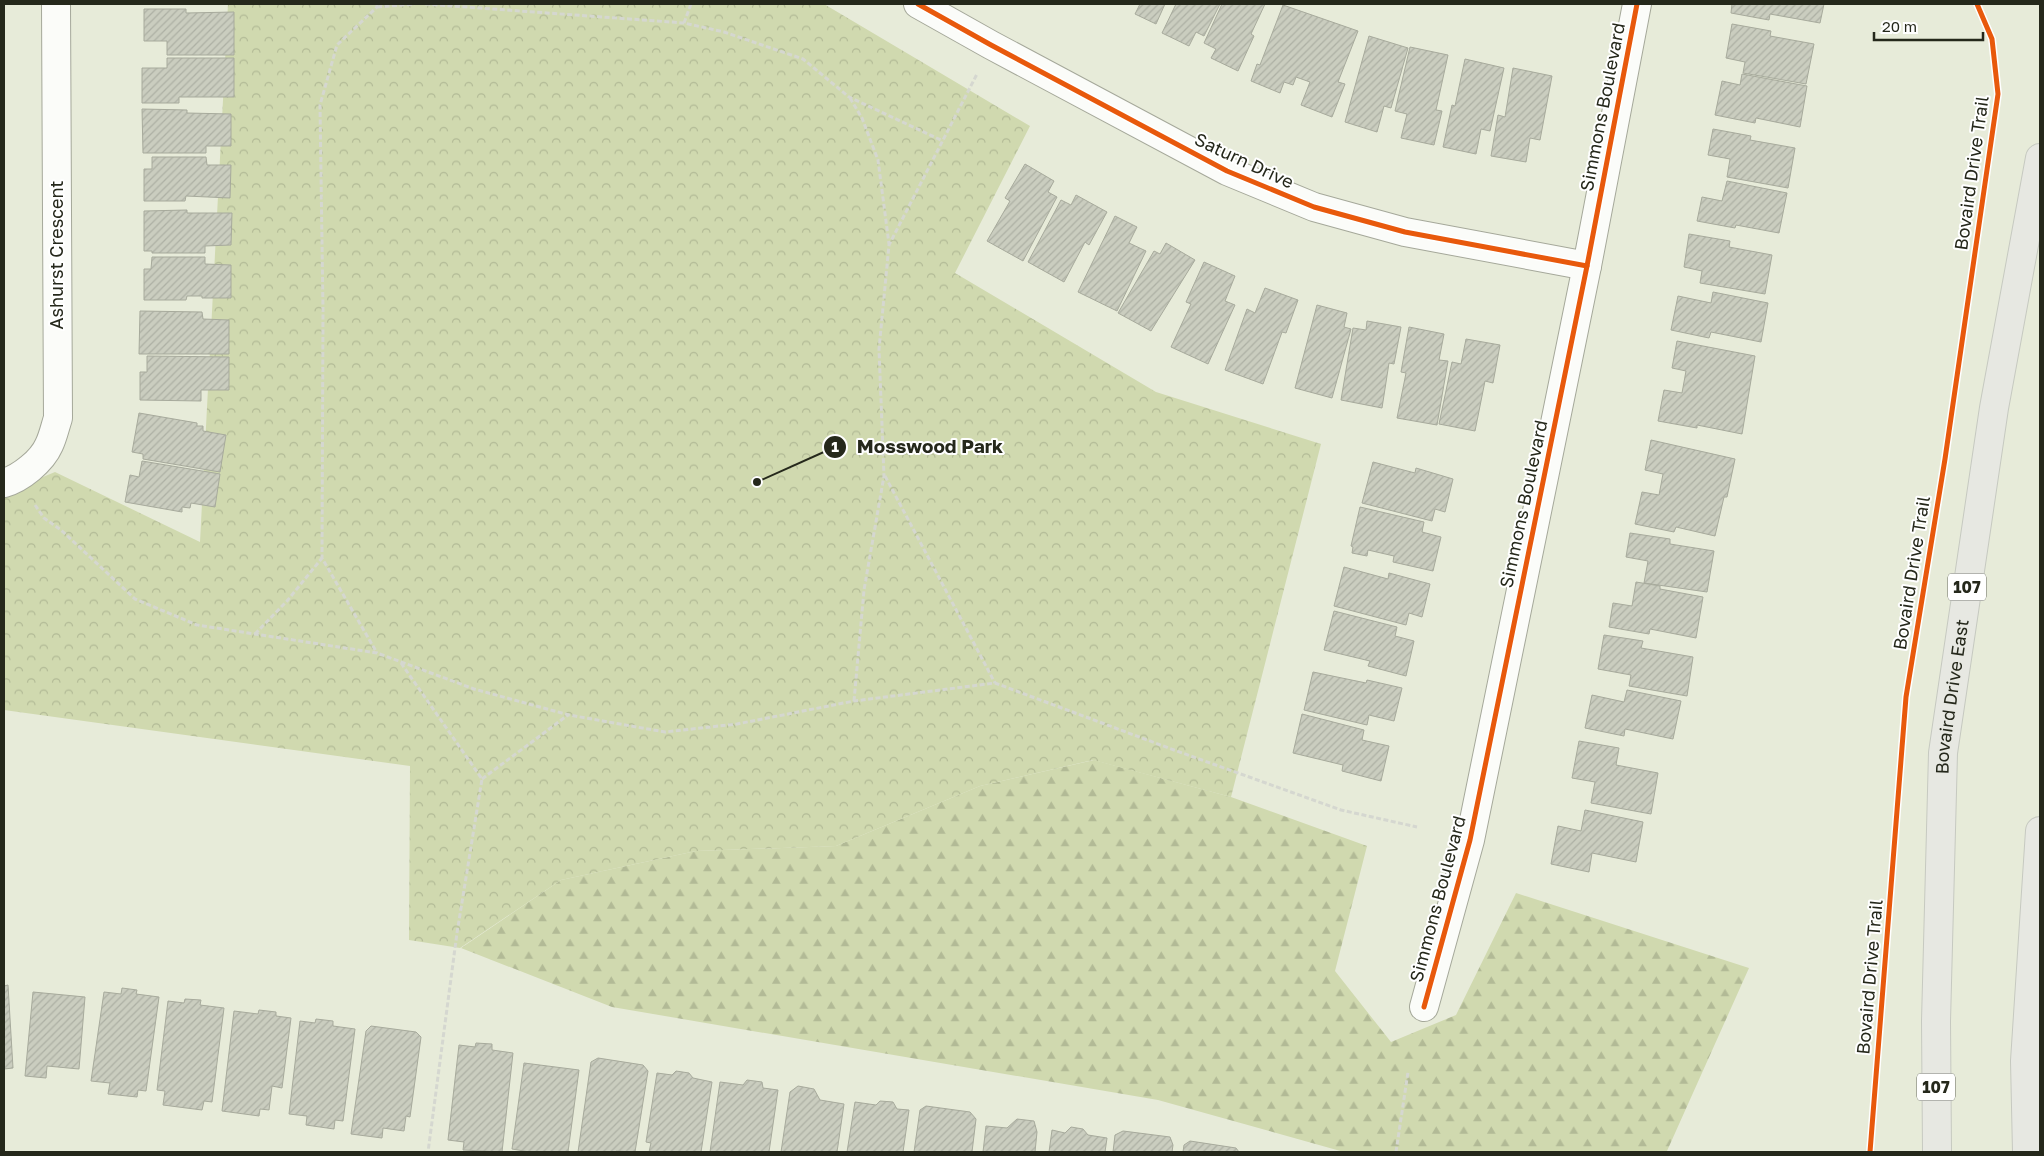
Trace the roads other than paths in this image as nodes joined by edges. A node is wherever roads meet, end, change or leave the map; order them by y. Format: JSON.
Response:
{"nodes":[{"id":1,"x":56,"y":4,"type":"edge"},
{"id":2,"x":918,"y":4,"type":"edge"},
{"id":3,"x":1637,"y":4,"type":"edge"},
{"id":4,"x":2040,"y":158,"type":"edge"},
{"id":5,"x":1587,"y":266,"type":"junction"},
{"id":6,"x":4,"y":483,"type":"edge"},
{"id":7,"x":2040,"y":831,"type":"edge"},
{"id":8,"x":1424,"y":1007,"type":"dead end"},
{"id":9,"x":1937,"y":1152,"type":"edge"},
{"id":10,"x":2027,"y":1152,"type":"edge"}],
"edges":[{"from":1,"to":6,"type":"street","name":"Ashurst Crescent"},
{"from":2,"to":5,"type":"street","name":"Saturn Drive"},
{"from":3,"to":5,"type":"street","name":"Simmons Boulevard"},
{"from":4,"to":9,"type":"main road","name":"Bovaird Drive East","number":"107"},
{"from":5,"to":8,"type":"street","name":"Simmons Boulevard"},
{"from":7,"to":10,"type":"main road"}]}
